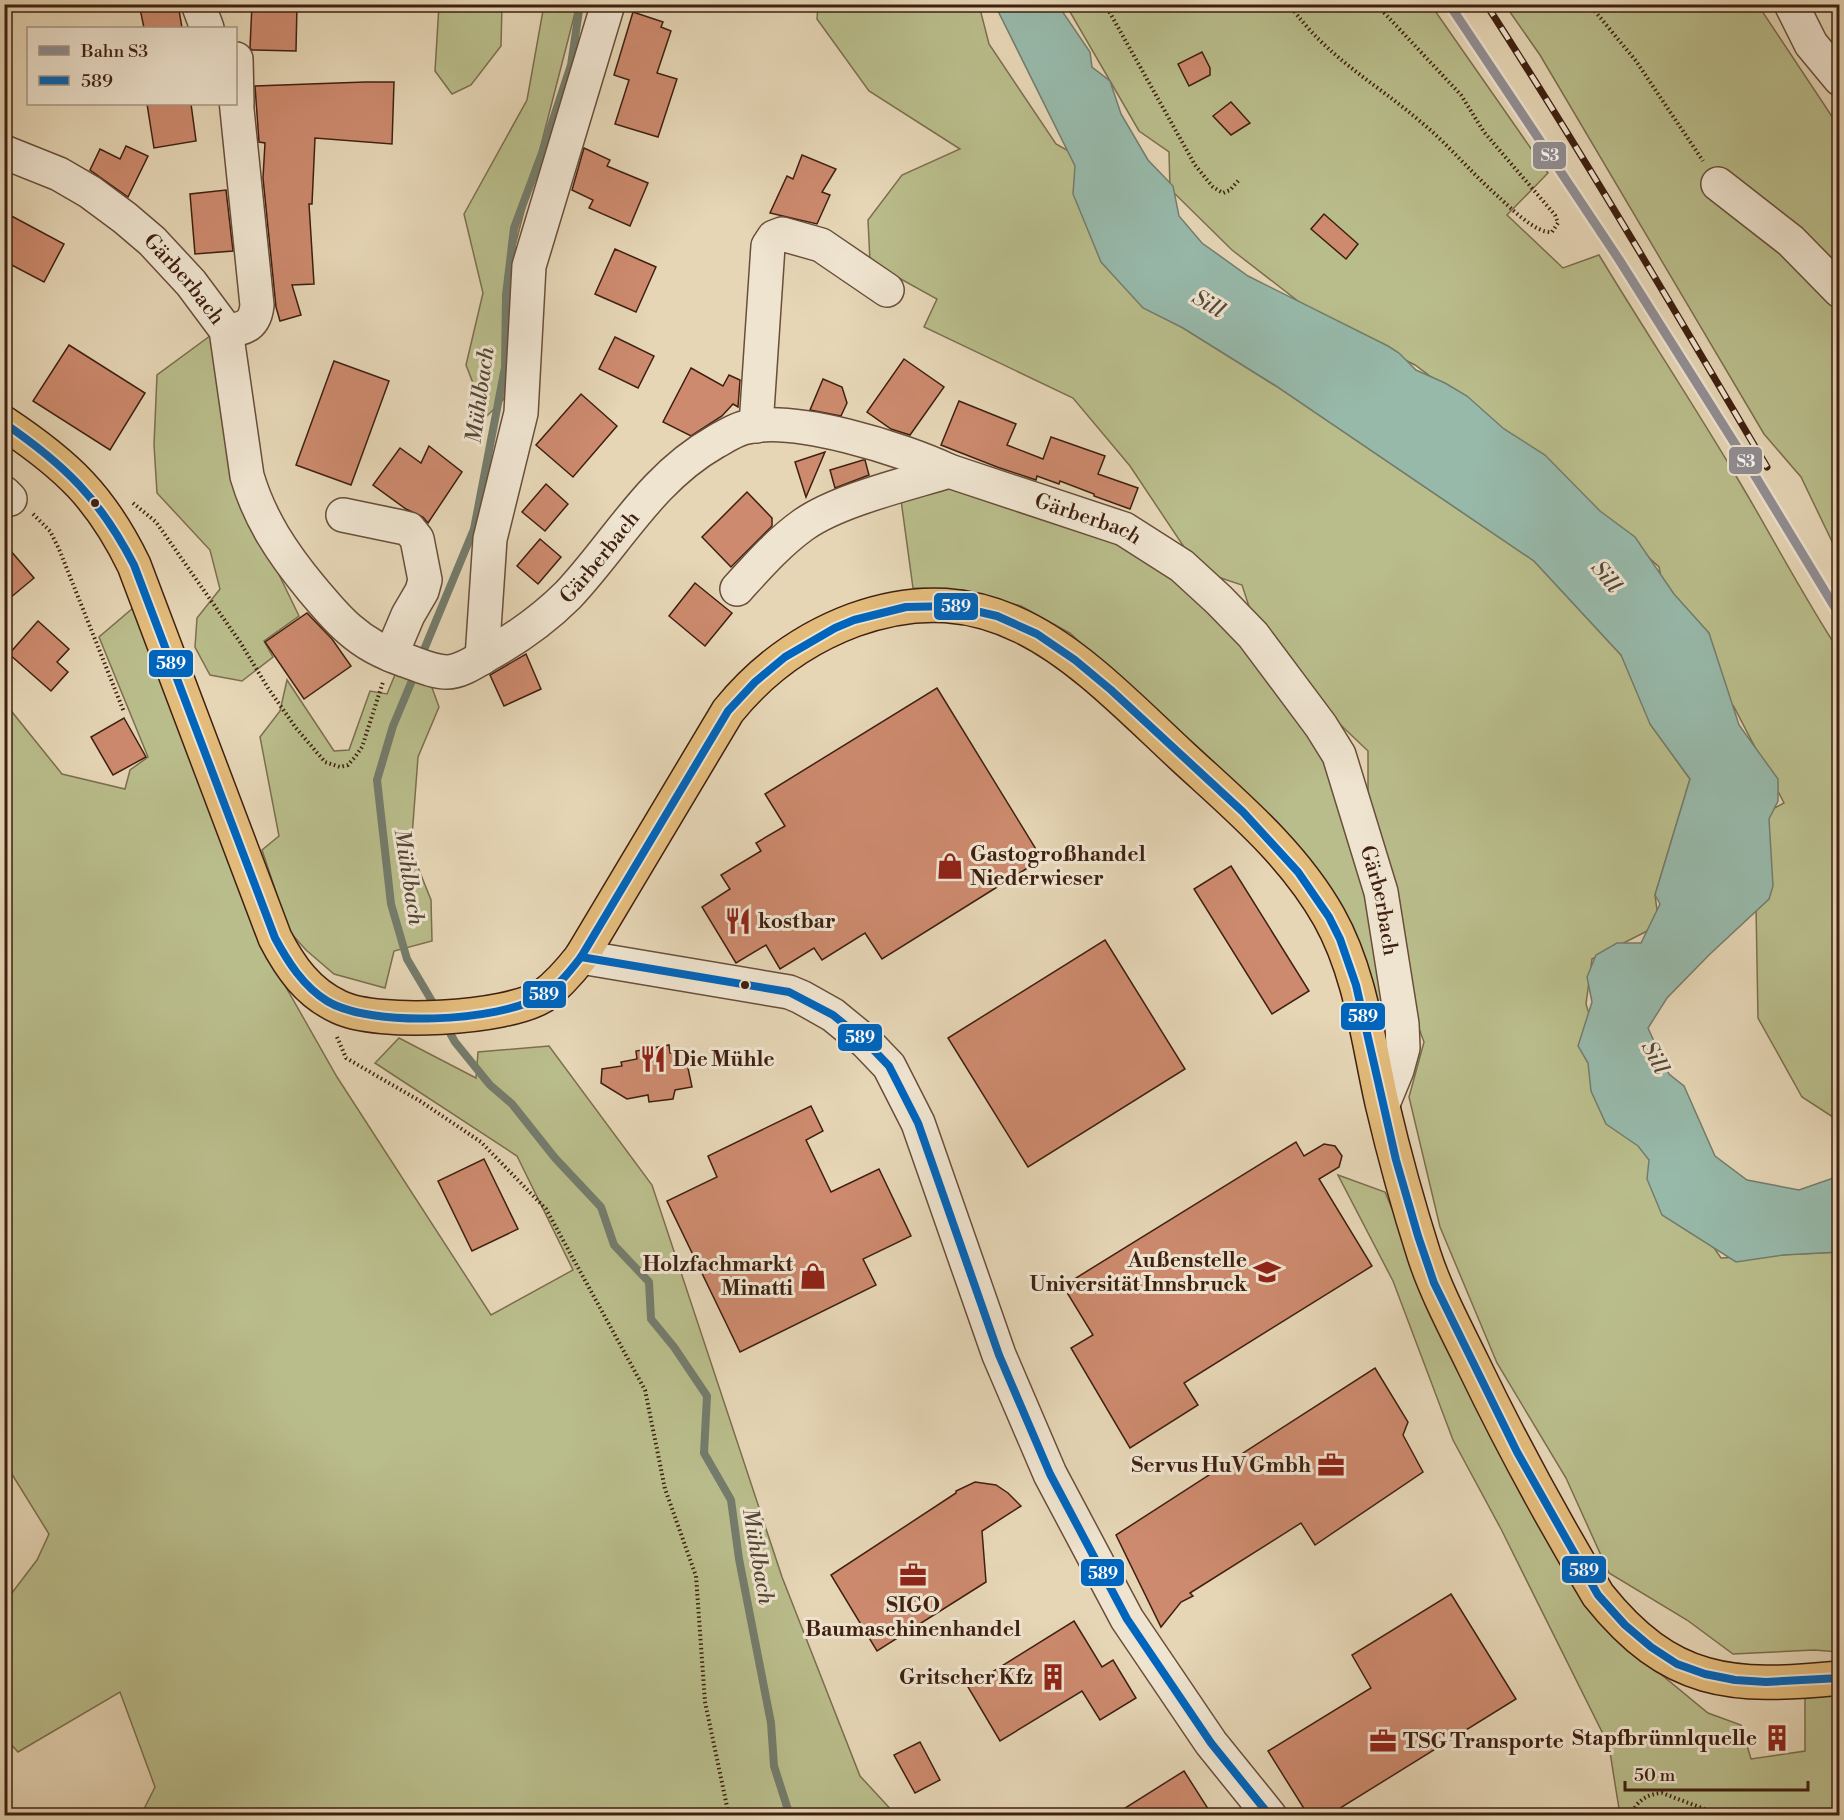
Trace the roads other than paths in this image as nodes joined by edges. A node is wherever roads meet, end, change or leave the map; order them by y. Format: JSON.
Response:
{"nodes":[{"id":1,"x":198,"y":4,"type":"edge"},
{"id":2,"x":219,"y":4,"type":"edge"},
{"id":3,"x":608,"y":4,"type":"edge"},
{"id":4,"x":1791,"y":4,"type":"edge"},
{"id":5,"x":207,"y":27,"type":"edge"},
{"id":6,"x":226,"y":27,"type":"edge"},
{"id":7,"x":1839,"y":79,"type":"edge"},
{"id":8,"x":236,"y":105,"type":"edge"},
{"id":9,"x":4,"y":152,"type":"edge"},
{"id":10,"x":1718,"y":184,"type":"road end"},
{"id":11,"x":886,"y":290,"type":"dead end"},
{"id":12,"x":1839,"y":291,"type":"edge"},
{"id":13,"x":226,"y":330,"type":"junction"},
{"id":14,"x":4,"y":423,"type":"edge"},
{"id":15,"x":756,"y":426,"type":"junction"},
{"id":16,"x":949,"y":471,"type":"junction"},
{"id":17,"x":343,"y":515,"type":"dead end"},
{"id":18,"x":737,"y":589,"type":"dead end"},
{"id":19,"x":482,"y":658,"type":"junction"},
{"id":20,"x":409,"y":662,"type":"junction"},
{"id":21,"x":581,"y":957,"type":"junction"},
{"id":22,"x":1383,"y":1104,"type":"junction"},
{"id":23,"x":1839,"y":1678,"type":"edge"},
{"id":24,"x":1270,"y":1815,"type":"edge"}],
"edges":[{"from":1,"to":5,"type":"street"},
{"from":2,"to":6,"type":"street"},
{"from":3,"to":19,"type":"street"},
{"from":4,"to":7,"type":"street"},
{"from":8,"to":13,"type":"street"},
{"from":9,"to":13,"type":"street","name":"Gärberbach"},
{"from":10,"to":12,"type":"street"},
{"from":11,"to":15,"type":"street"},
{"from":13,"to":20,"type":"street","name":"Gärberbach"},
{"from":14,"to":21,"type":"main road"},
{"from":15,"to":16,"type":"street","name":"Gärberbach"},
{"from":15,"to":19,"type":"street","name":"Gärberbach"},
{"from":16,"to":18,"type":"street"},
{"from":16,"to":22,"type":"street","name":"Gärberbach"},
{"from":17,"to":20,"type":"street"},
{"from":19,"to":20,"type":"street","name":"Gärberbach"},
{"from":21,"to":22,"type":"main road"},
{"from":21,"to":24,"type":"street"},
{"from":22,"to":23,"type":"main road"}]}
